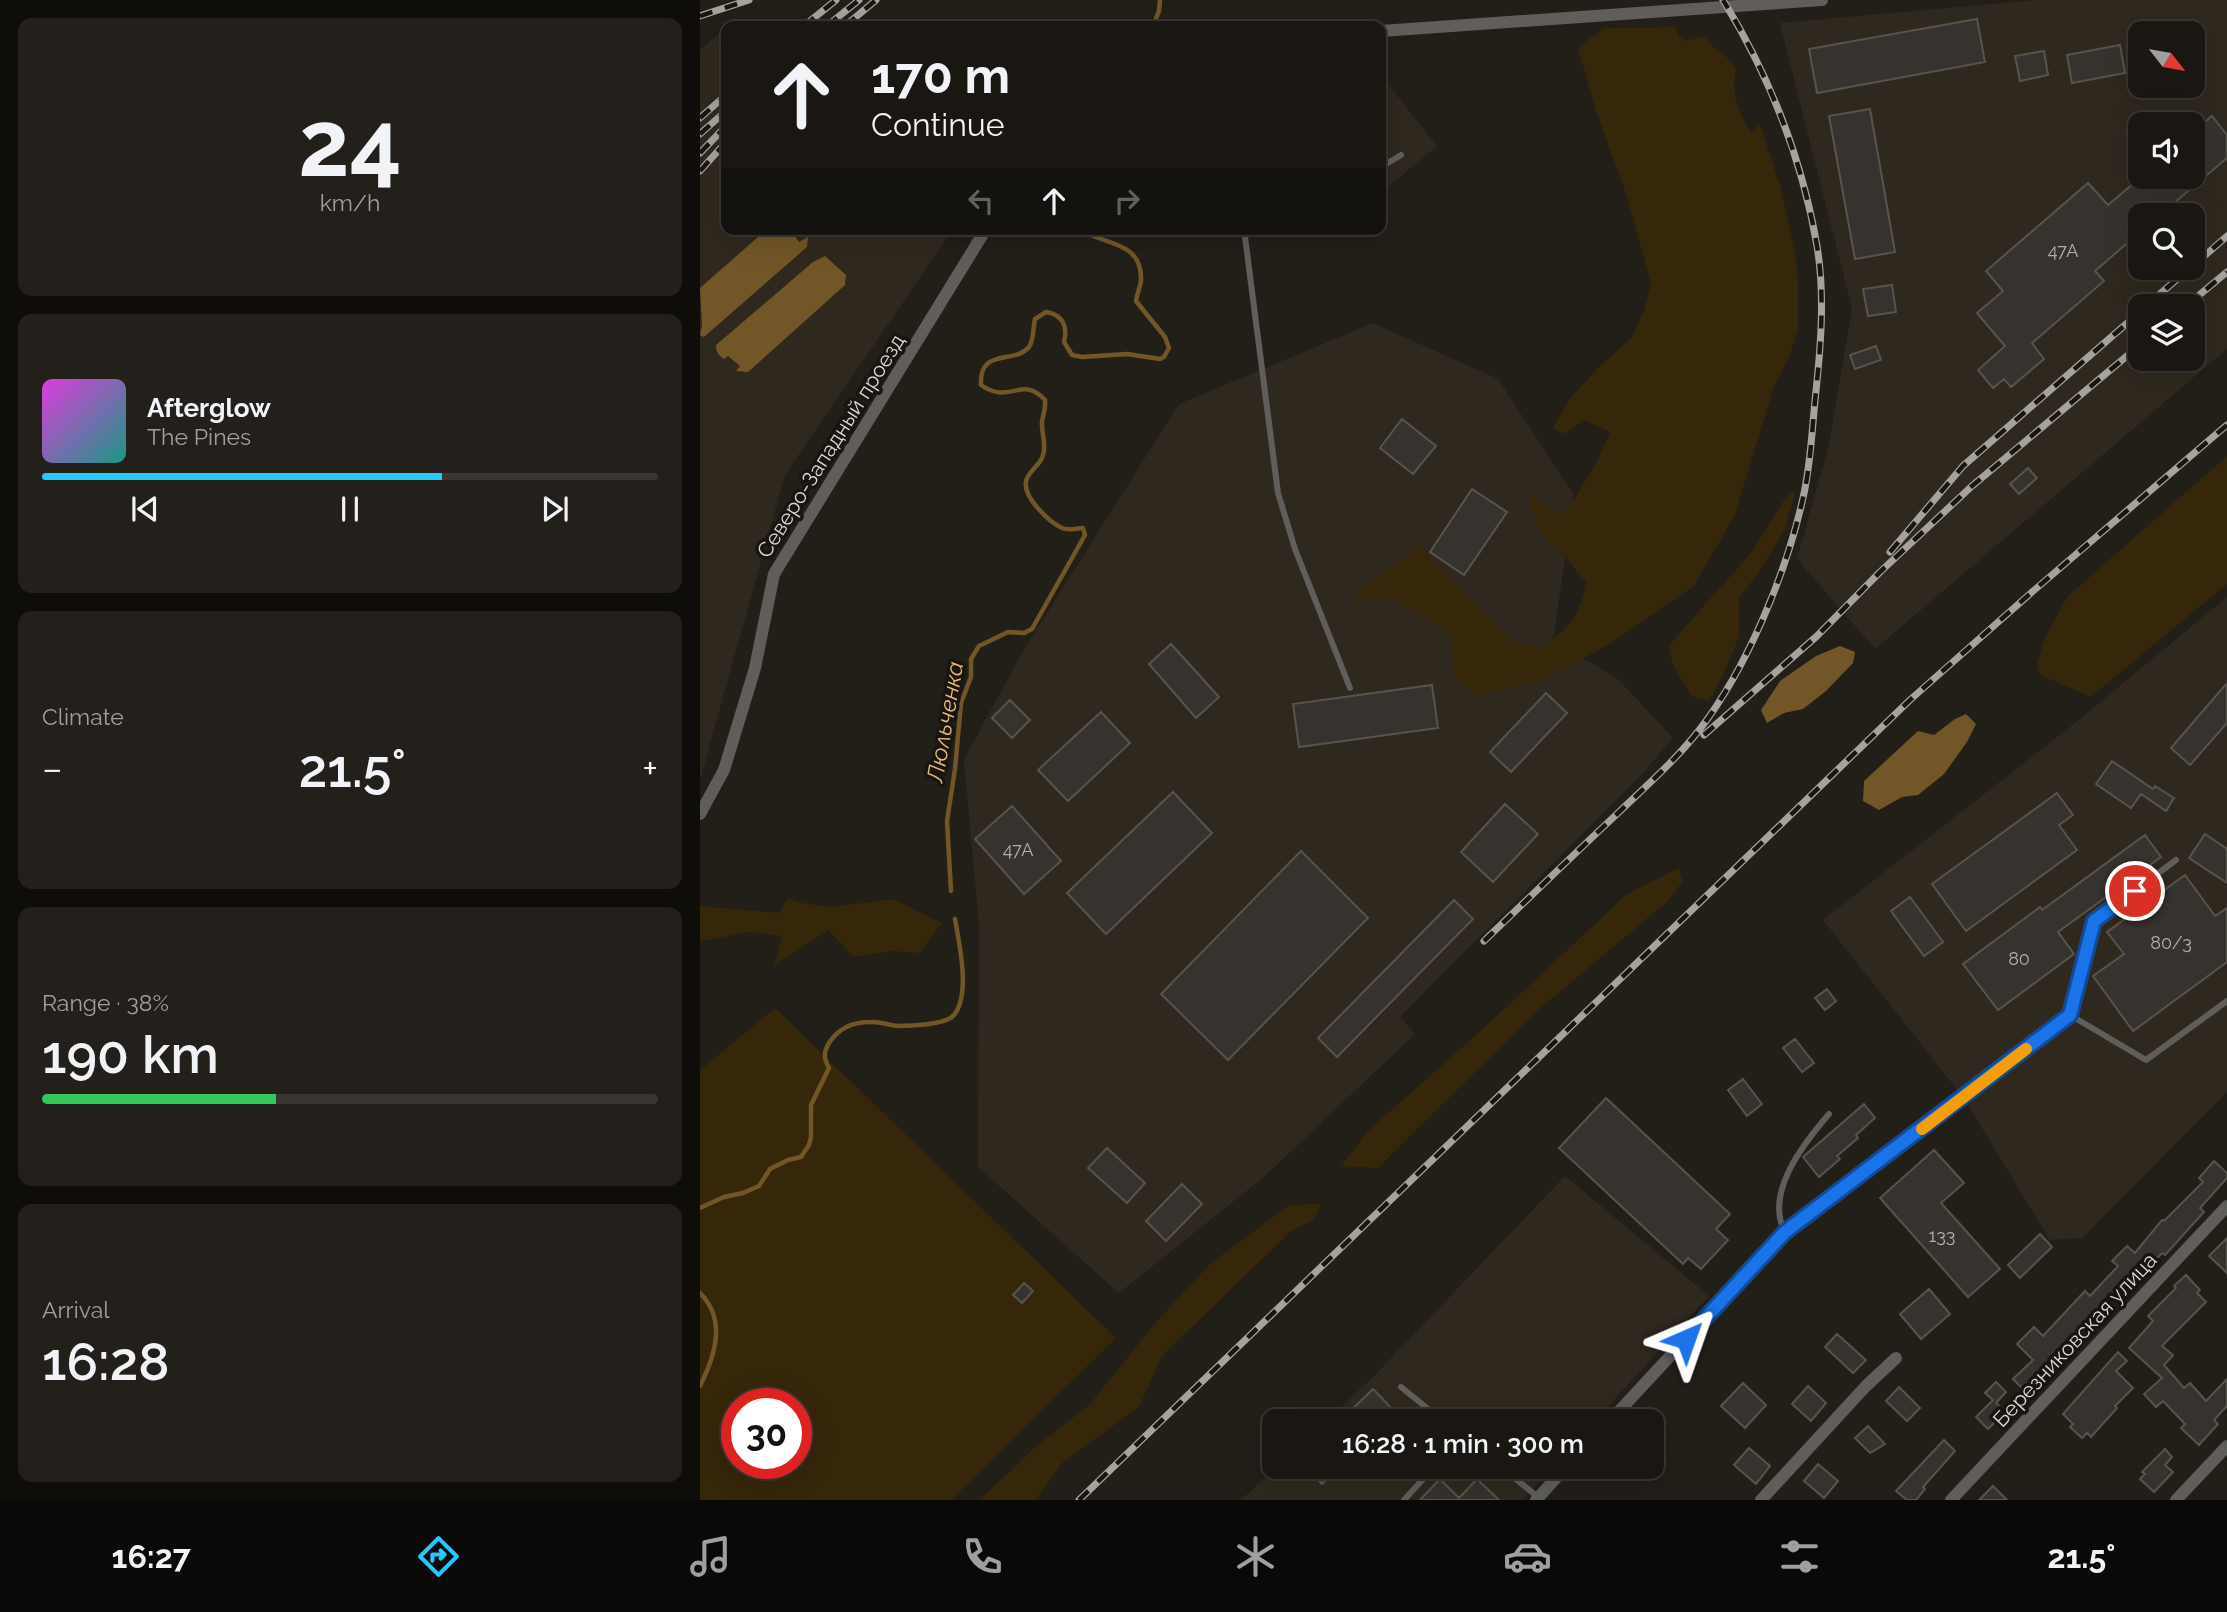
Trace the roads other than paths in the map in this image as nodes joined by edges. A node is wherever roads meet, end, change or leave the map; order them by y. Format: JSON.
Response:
{"nodes":[{"id":1,"x":1822,"y":0,"type":"edge"},
{"id":2,"x":1386,"y":31,"type":"edge"},
{"id":3,"x":1401,"y":155,"type":"dead end"},
{"id":4,"x":1386,"y":164,"type":"edge"},
{"id":5,"x":982,"y":235,"type":"edge"},
{"id":6,"x":1245,"y":235,"type":"edge"},
{"id":7,"x":1350,"y":688,"type":"dead end"},
{"id":8,"x":700,"y":814,"type":"edge"},
{"id":9,"x":2176,"y":860,"type":"dead end"},
{"id":10,"x":2227,"y":1001,"type":"edge"},
{"id":11,"x":2070,"y":1015,"type":"junction"},
{"id":12,"x":1963,"y":1097,"type":"joint"},
{"id":13,"x":1829,"y":1114,"type":"dead end"},
{"id":14,"x":2227,"y":1206,"type":"edge"},
{"id":15,"x":1785,"y":1232,"type":"junction"},
{"id":16,"x":1896,"y":1358,"type":"dead end"},
{"id":17,"x":1401,"y":1387,"type":"dead end"},
{"id":18,"x":1428,"y":1409,"type":"edge"},
{"id":19,"x":1621,"y":1409,"type":"edge"},
{"id":20,"x":2227,"y":1446,"type":"edge"},
{"id":21,"x":1423,"y":1479,"type":"edge"},
{"id":22,"x":1515,"y":1479,"type":"edge"},
{"id":23,"x":1555,"y":1479,"type":"edge"},
{"id":24,"x":1537,"y":1499,"type":"edge"},
{"id":25,"x":1404,"y":1500,"type":"edge"},
{"id":26,"x":1761,"y":1500,"type":"edge"},
{"id":27,"x":1951,"y":1500,"type":"edge"},
{"id":28,"x":2176,"y":1500,"type":"edge"}],
"edges":[{"from":1,"to":2,"type":"street"},
{"from":3,"to":4,"type":"lane"},
{"from":5,"to":8,"type":"street","name":"Северо-Западный проезд"},
{"from":6,"to":7,"type":"lane"},
{"from":9,"to":11,"type":"lane"},
{"from":10,"to":11,"type":"lane"},
{"from":11,"to":12,"type":"lane"},
{"from":12,"to":15,"type":"street"},
{"from":13,"to":15,"type":"lane"},
{"from":14,"to":27,"type":"street","name":"Березниковская улица"},
{"from":15,"to":19,"type":"street"},
{"from":16,"to":26,"type":"street"},
{"from":17,"to":18,"type":"lane"},
{"from":20,"to":28,"type":"street"},
{"from":21,"to":25,"type":"lane"},
{"from":22,"to":24,"type":"lane"},
{"from":23,"to":24,"type":"street"}]}
